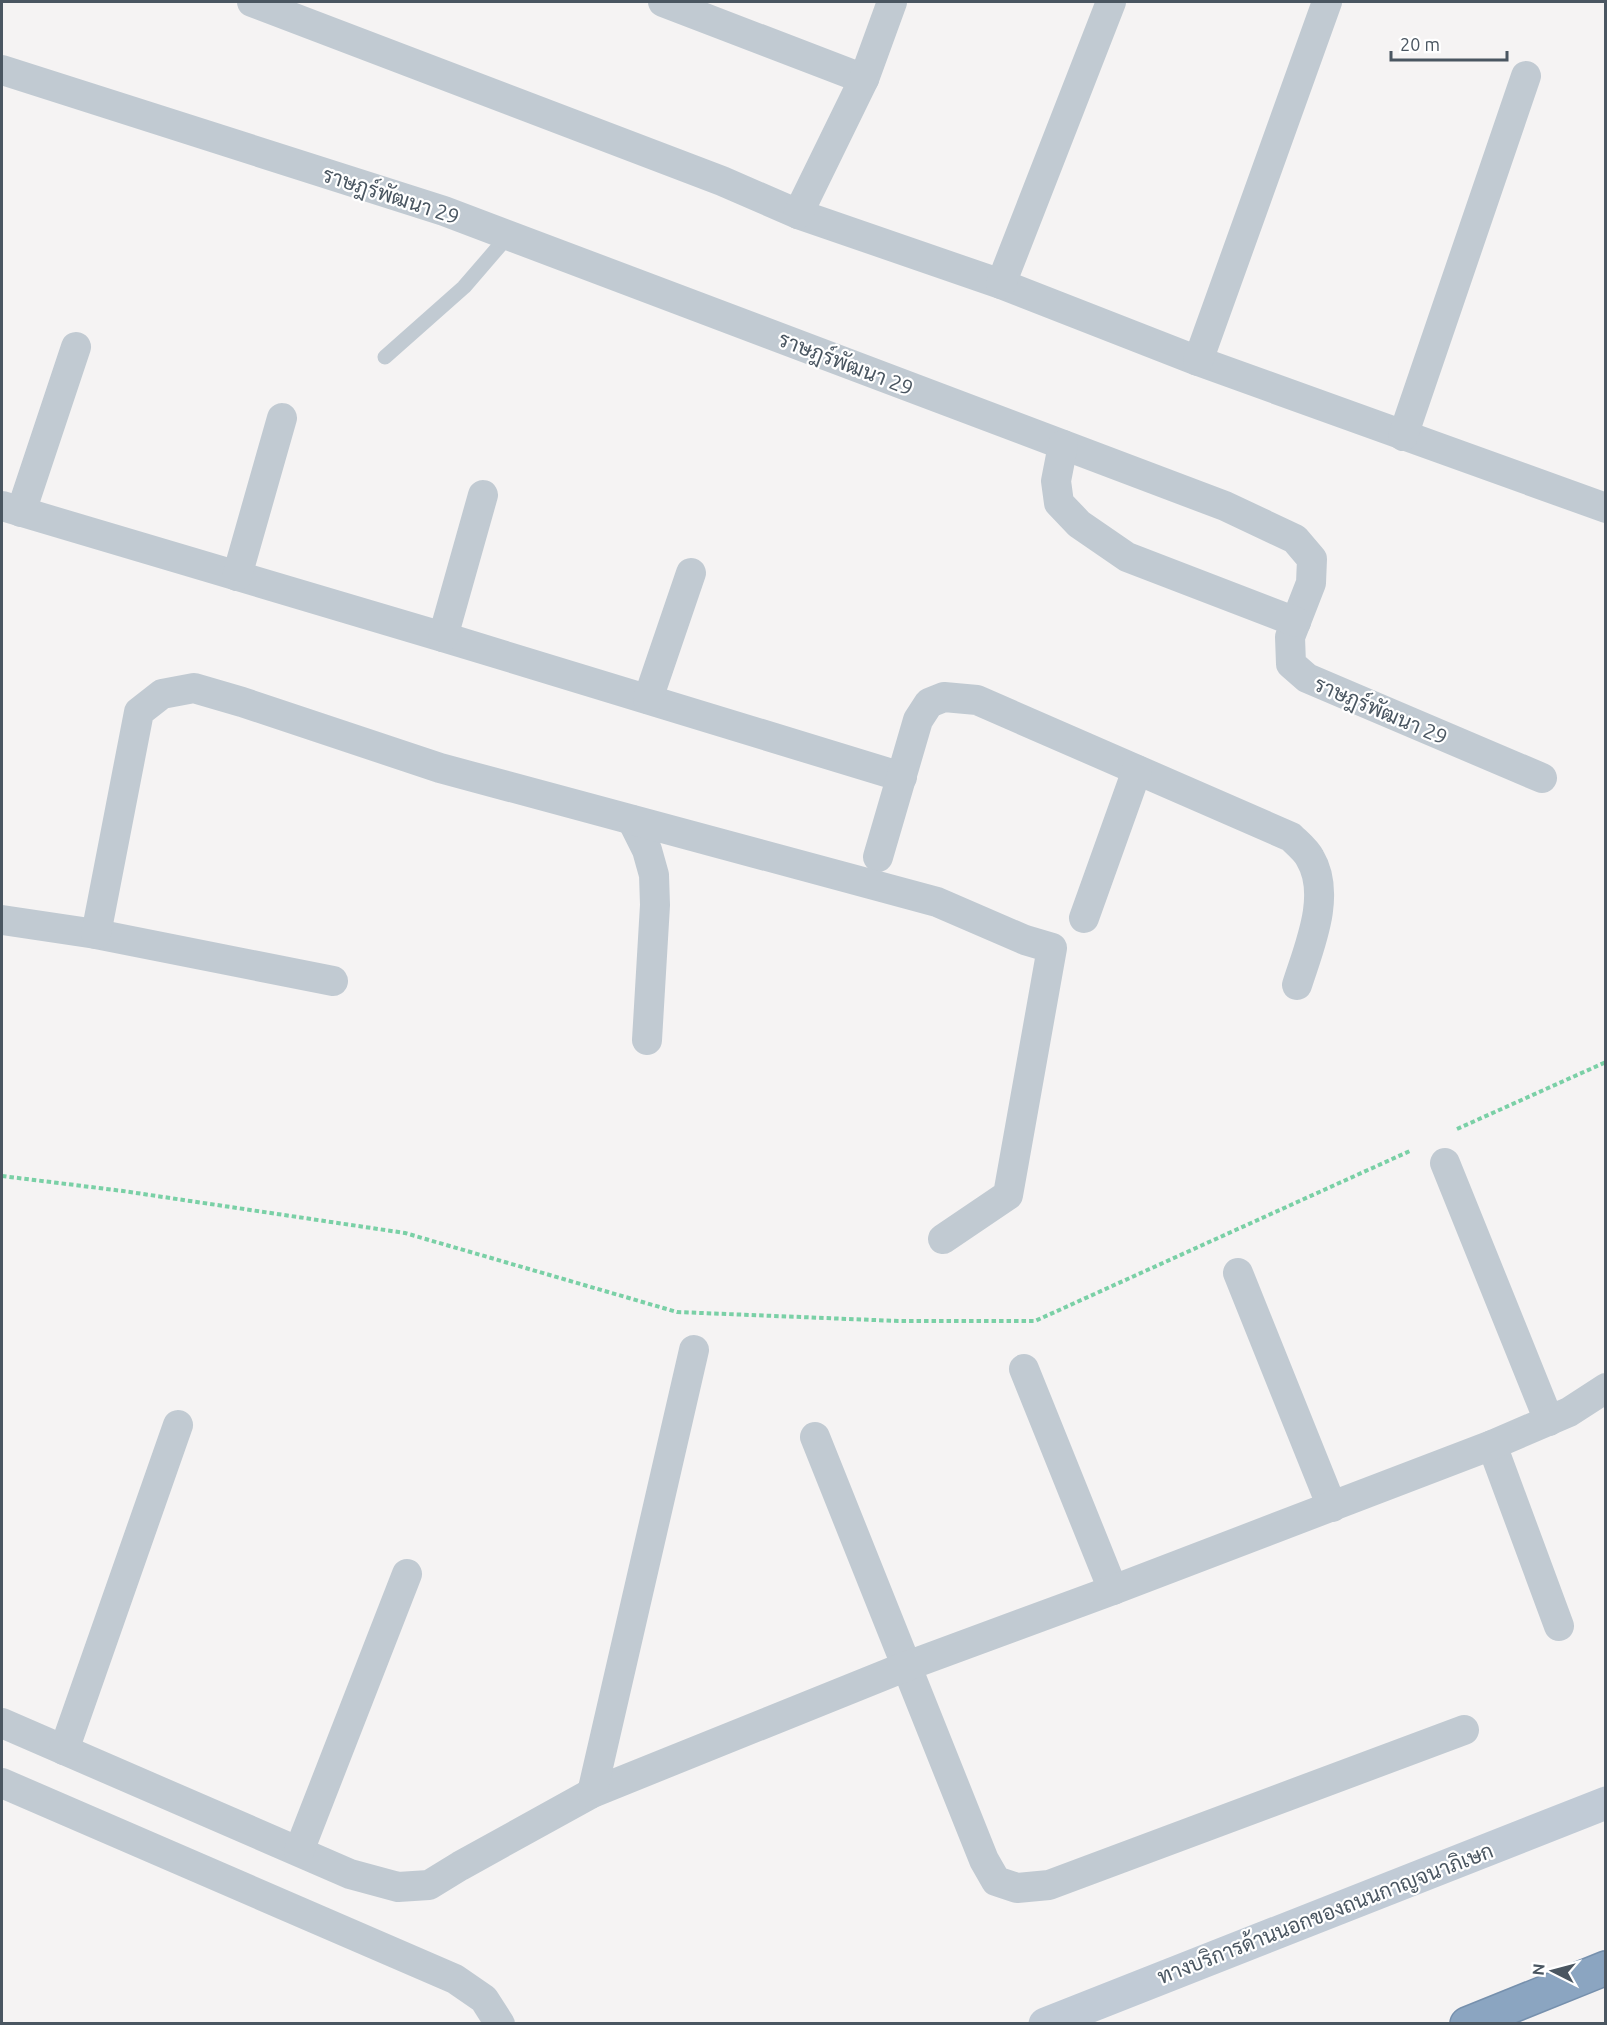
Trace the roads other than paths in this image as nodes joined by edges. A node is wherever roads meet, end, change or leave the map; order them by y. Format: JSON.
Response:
{"nodes":[{"id":1,"x":252,"y":2,"type":"edge"},
{"id":2,"x":663,"y":2,"type":"edge"},
{"id":3,"x":892,"y":2,"type":"edge"},
{"id":4,"x":1111,"y":2,"type":"edge"},
{"id":5,"x":1327,"y":2,"type":"edge"},
{"id":6,"x":2,"y":70,"type":"edge"},
{"id":7,"x":1526,"y":76,"type":"dead end"},
{"id":8,"x":864,"y":79,"type":"junction"},
{"id":9,"x":798,"y":214,"type":"junction"},
{"id":10,"x":508,"y":236,"type":"junction"},
{"id":11,"x":1001,"y":284,"type":"junction"},
{"id":12,"x":76,"y":347,"type":"dead end"},
{"id":13,"x":385,"y":357,"type":"dead end"},
{"id":14,"x":1198,"y":361,"type":"junction"},
{"id":15,"x":282,"y":418,"type":"dead end"},
{"id":16,"x":1402,"y":436,"type":"junction"},
{"id":17,"x":1063,"y":445,"type":"junction"},
{"id":18,"x":483,"y":495,"type":"dead end"},
{"id":19,"x":1604,"y":505,"type":"edge"},
{"id":20,"x":11,"y":509,"type":"edge"},
{"id":21,"x":691,"y":573,"type":"dead end"},
{"id":22,"x":237,"y":576,"type":"junction"},
{"id":23,"x":1296,"y":622,"type":"junction"},
{"id":24,"x":443,"y":637,"type":"junction"},
{"id":25,"x":648,"y":699,"type":"junction"},
{"id":26,"x":1137,"y":770,"type":"junction"},
{"id":27,"x":902,"y":777,"type":"junction"},
{"id":28,"x":1542,"y":778,"type":"dead end"},
{"id":29,"x":632,"y":820,"type":"junction"},
{"id":30,"x":878,"y":857,"type":"dead end"},
{"id":31,"x":1084,"y":918,"type":"dead end"},
{"id":32,"x":2,"y":920,"type":"edge"},
{"id":33,"x":96,"y":934,"type":"junction"},
{"id":34,"x":333,"y":981,"type":"dead end"},
{"id":35,"x":1298,"y":985,"type":"dead end"},
{"id":36,"x":647,"y":1040,"type":"dead end"},
{"id":37,"x":1445,"y":1163,"type":"dead end"},
{"id":38,"x":943,"y":1239,"type":"dead end"},
{"id":39,"x":1238,"y":1273,"type":"dead end"},
{"id":40,"x":694,"y":1350,"type":"dead end"},
{"id":41,"x":1024,"y":1369,"type":"dead end"},
{"id":42,"x":1605,"y":1388,"type":"edge"},
{"id":43,"x":1550,"y":1421,"type":"junction"},
{"id":44,"x":178,"y":1425,"type":"dead end"},
{"id":45,"x":815,"y":1437,"type":"dead end"},
{"id":46,"x":1492,"y":1445,"type":"junction"},
{"id":47,"x":1332,"y":1507,"type":"junction"},
{"id":48,"x":407,"y":1574,"type":"dead end"},
{"id":49,"x":1113,"y":1590,"type":"junction"},
{"id":50,"x":1559,"y":1626,"type":"dead end"},
{"id":51,"x":907,"y":1666,"type":"junction"},
{"id":52,"x":2,"y":1723,"type":"edge"},
{"id":53,"x":1464,"y":1730,"type":"dead end"},
{"id":54,"x":64,"y":1750,"type":"junction"},
{"id":55,"x":2,"y":1783,"type":"edge"},
{"id":56,"x":592,"y":1793,"type":"junction"},
{"id":57,"x":1605,"y":1803,"type":"edge"},
{"id":58,"x":299,"y":1851,"type":"junction"},
{"id":59,"x":1605,"y":1968,"type":"edge"},
{"id":60,"x":500,"y":2024,"type":"edge"},
{"id":61,"x":1045,"y":2024,"type":"edge"},
{"id":62,"x":1467,"y":2024,"type":"edge"}],
"edges":[{"from":1,"to":9,"type":"street"},
{"from":2,"to":8,"type":"street"},
{"from":3,"to":8,"type":"street"},
{"from":4,"to":11,"type":"street"},
{"from":5,"to":14,"type":"street"},
{"from":6,"to":10,"type":"street","name":"ราษฎร์พัฒนา 29"},
{"from":7,"to":16,"type":"street"},
{"from":8,"to":9,"type":"street"},
{"from":9,"to":11,"type":"street"},
{"from":10,"to":13,"type":"lane"},
{"from":10,"to":17,"type":"street","name":"ราษฎร์พัฒนา 29"},
{"from":11,"to":14,"type":"street"},
{"from":12,"to":20,"type":"street"},
{"from":14,"to":16,"type":"street"},
{"from":15,"to":22,"type":"street"},
{"from":16,"to":19,"type":"street"},
{"from":17,"to":23,"type":"street"},
{"from":17,"to":23,"type":"street","name":"ราษฎร์พัฒนา 29"},
{"from":18,"to":24,"type":"street"},
{"from":20,"to":22,"type":"street"},
{"from":21,"to":25,"type":"street"},
{"from":22,"to":24,"type":"street"},
{"from":23,"to":28,"type":"street","name":"ราษฎร์พัฒนา 29"},
{"from":24,"to":25,"type":"street"},
{"from":25,"to":27,"type":"street"},
{"from":26,"to":27,"type":"street"},
{"from":26,"to":31,"type":"street"},
{"from":26,"to":35,"type":"street"},
{"from":27,"to":30,"type":"street"},
{"from":29,"to":33,"type":"street"},
{"from":29,"to":36,"type":"street"},
{"from":29,"to":38,"type":"street"},
{"from":32,"to":33,"type":"street"},
{"from":33,"to":34,"type":"street"},
{"from":37,"to":43,"type":"street"},
{"from":39,"to":47,"type":"street"},
{"from":40,"to":56,"type":"street"},
{"from":41,"to":49,"type":"street"},
{"from":42,"to":43,"type":"street"},
{"from":43,"to":46,"type":"street"},
{"from":44,"to":54,"type":"street"},
{"from":45,"to":51,"type":"street"},
{"from":46,"to":47,"type":"street"},
{"from":46,"to":50,"type":"street"},
{"from":47,"to":49,"type":"street"},
{"from":48,"to":58,"type":"street"},
{"from":49,"to":51,"type":"street"},
{"from":51,"to":53,"type":"street"},
{"from":51,"to":56,"type":"street"},
{"from":52,"to":54,"type":"street"},
{"from":54,"to":58,"type":"street"},
{"from":55,"to":60,"type":"street"},
{"from":56,"to":58,"type":"street"},
{"from":57,"to":61,"type":"main road","name":"ทางบริการด้านนอกของถนนกาญจนาภิเษก"},
{"from":59,"to":62,"type":"highway"}]}
